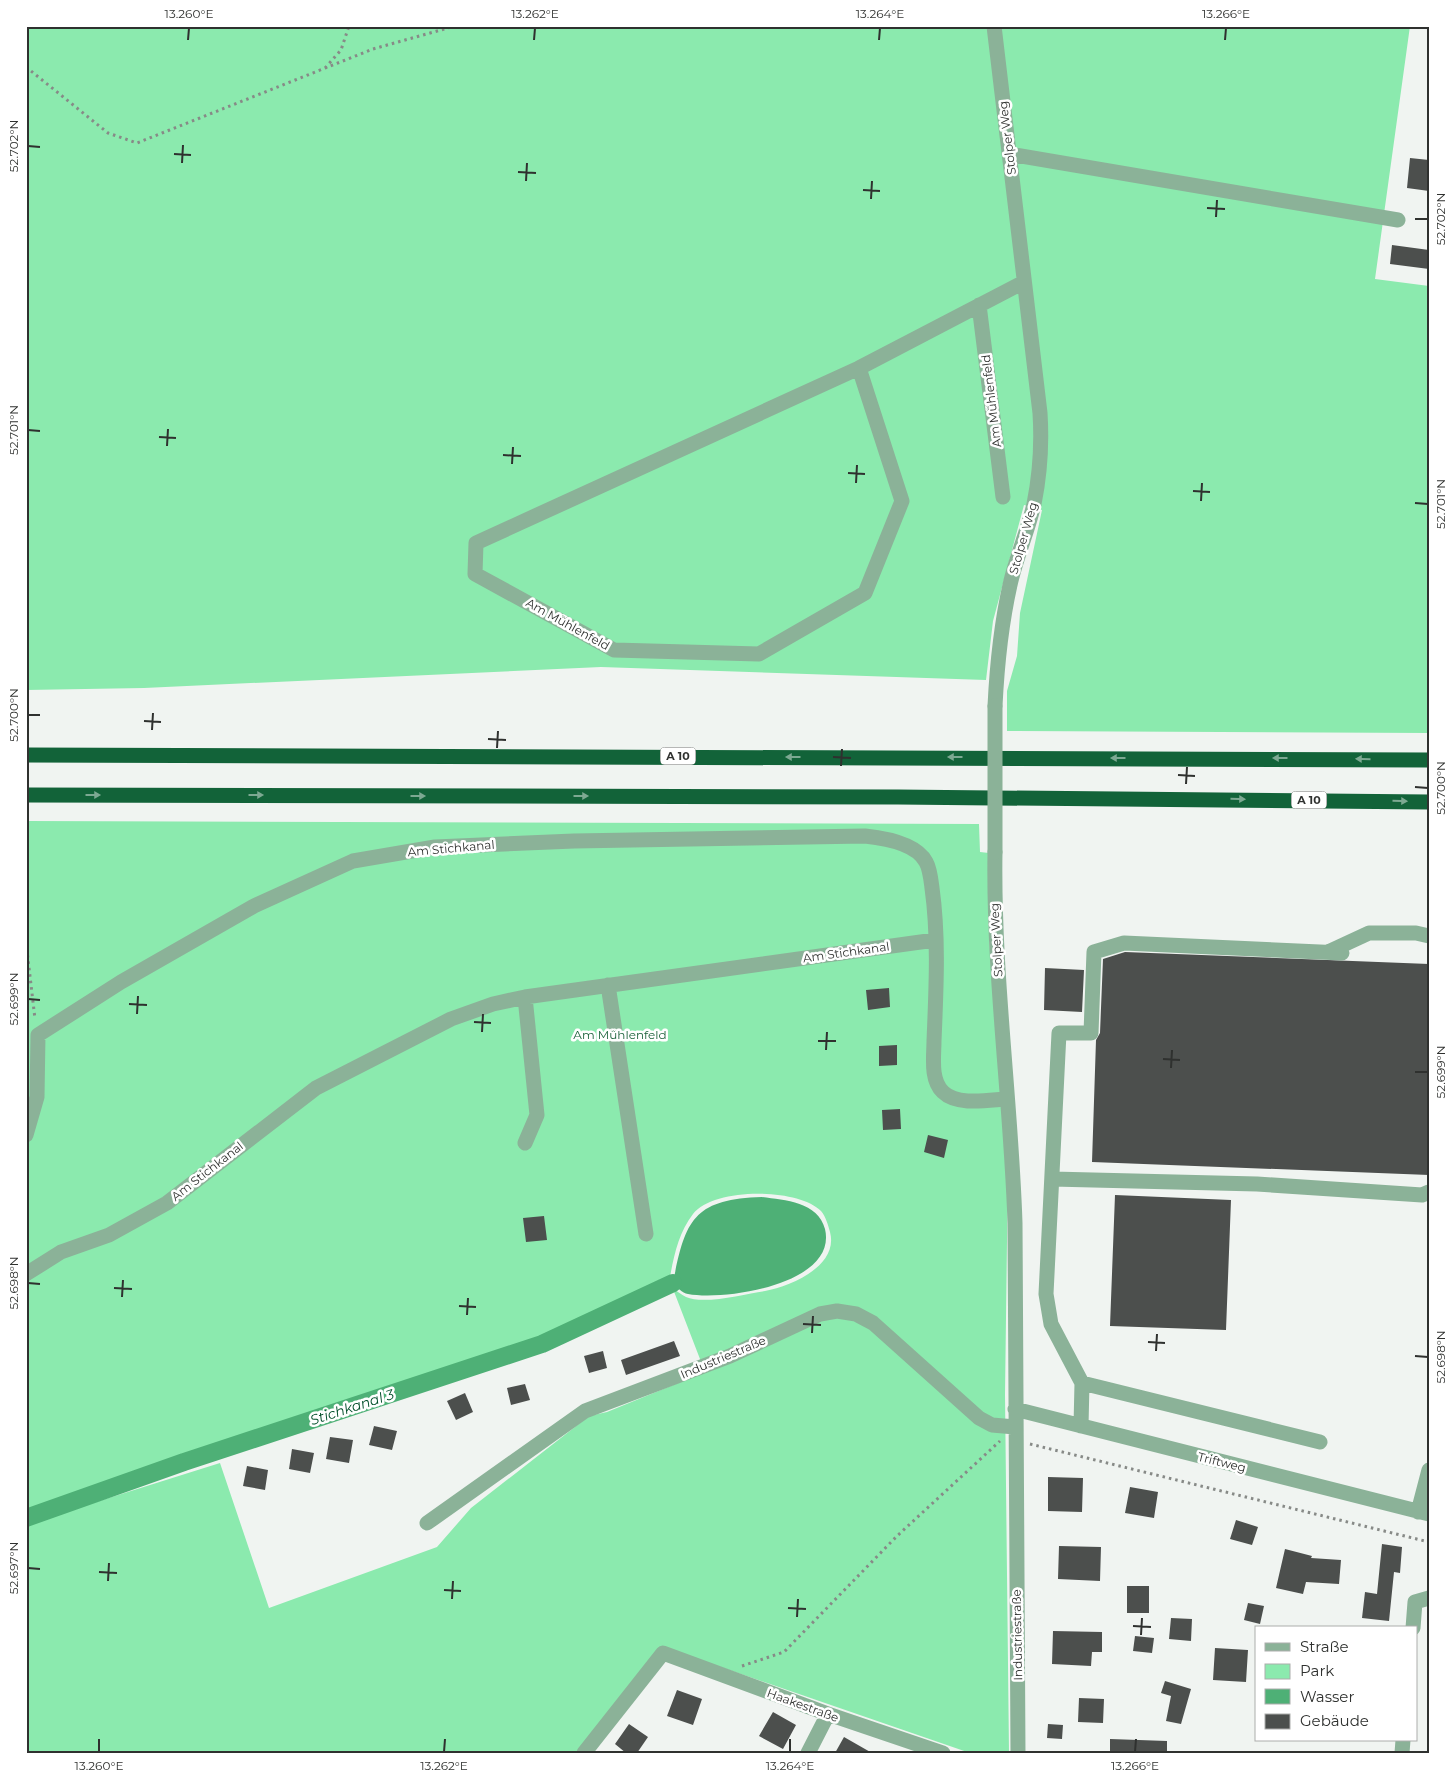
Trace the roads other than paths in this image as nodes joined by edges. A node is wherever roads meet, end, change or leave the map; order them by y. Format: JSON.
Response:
{"nodes":[{"id":1,"x":994,"y":26,"type":"edge"},
{"id":2,"x":1009,"y":154,"type":"junction"},
{"id":3,"x":1398,"y":220,"type":"dead end"},
{"id":4,"x":1024,"y":282,"type":"junction"},
{"id":5,"x":979,"y":305,"type":"junction"},
{"id":6,"x":859,"y":368,"type":"junction"},
{"id":7,"x":1003,"y":497,"type":"dead end"},
{"id":8,"x":26,"y":755,"type":"edge"},
{"id":9,"x":1429,"y":760,"type":"edge"},
{"id":10,"x":26,"y":795,"type":"edge"},
{"id":11,"x":1429,"y":802,"type":"edge"},
{"id":12,"x":1429,"y":936,"type":"edge"},
{"id":13,"x":935,"y":940,"type":"junction"},
{"id":14,"x":608,"y":985,"type":"junction"},
{"id":15,"x":525,"y":997,"type":"junction"},
{"id":16,"x":1003,"y":1052,"type":"joint"},
{"id":17,"x":1006,"y":1099,"type":"junction"},
{"id":18,"x":26,"y":1135,"type":"edge"},
{"id":19,"x":525,"y":1144,"type":"dead end"},
{"id":20,"x":1052,"y":1178,"type":"junction"},
{"id":21,"x":1429,"y":1192,"type":"edge"},
{"id":22,"x":646,"y":1234,"type":"dead end"},
{"id":23,"x":26,"y":1274,"type":"edge"},
{"id":24,"x":1082,"y":1383,"type":"junction"},
{"id":25,"x":1015,"y":1409,"type":"junction"},
{"id":26,"x":1081,"y":1426,"type":"junction"},
{"id":27,"x":1015,"y":1434,"type":"junction"},
{"id":28,"x":1320,"y":1442,"type":"dead end"},
{"id":29,"x":1429,"y":1470,"type":"edge"},
{"id":30,"x":1424,"y":1513,"type":"edge"},
{"id":31,"x":427,"y":1523,"type":"dead end"},
{"id":32,"x":1429,"y":1598,"type":"edge"},
{"id":33,"x":1413,"y":1626,"type":"edge"},
{"id":34,"x":828,"y":1714,"type":"junction"},
{"id":35,"x":584,"y":1753,"type":"edge"},
{"id":36,"x":808,"y":1753,"type":"edge"},
{"id":37,"x":943,"y":1753,"type":"edge"},
{"id":38,"x":1018,"y":1753,"type":"edge"}],
"edges":[{"from":1,"to":2,"type":"street","name":"Stolper Weg"},
{"from":2,"to":3,"type":"street"},
{"from":2,"to":4,"type":"street","name":"Stolper Weg"},
{"from":4,"to":5,"type":"street","name":"Am Mühlenfeld"},
{"from":4,"to":16,"type":"street","name":"Stolper Weg","bridge":true},
{"from":5,"to":6,"type":"street","name":"Am Mühlenfeld"},
{"from":5,"to":7,"type":"street","name":"Am Mühlenfeld"},
{"from":6,"to":6,"type":"street","name":"Am Mühlenfeld"},
{"from":9,"to":8,"type":"highway","number":"A 10","one_way":true},
{"from":10,"to":11,"type":"highway","number":"A 10","one_way":true},
{"from":12,"to":20,"type":"street"},
{"from":13,"to":14,"type":"street","name":"Am Stichkanal"},
{"from":13,"to":17,"type":"street","name":"Am Stichkanal"},
{"from":13,"to":18,"type":"street","name":"Am Stichkanal"},
{"from":14,"to":15,"type":"street","name":"Am Stichkanal"},
{"from":14,"to":22,"type":"street"},
{"from":15,"to":19,"type":"street"},
{"from":15,"to":23,"type":"street","name":"Am Stichkanal"},
{"from":16,"to":17,"type":"street","name":"Industriestraße"},
{"from":17,"to":25,"type":"street","name":"Industriestraße"},
{"from":20,"to":21,"type":"street"},
{"from":20,"to":24,"type":"street"},
{"from":24,"to":26,"type":"street"},
{"from":24,"to":28,"type":"street"},
{"from":25,"to":26,"type":"street","name":"Triftweg"},
{"from":25,"to":27,"type":"street","name":"Industriestraße"},
{"from":26,"to":30,"type":"street","name":"Triftweg"},
{"from":27,"to":31,"type":"street","name":"Industriestraße"},
{"from":27,"to":38,"type":"street","name":"Industriestraße"},
{"from":29,"to":30,"type":"street"},
{"from":32,"to":33,"type":"street"},
{"from":34,"to":35,"type":"street","name":"Haakestraße"},
{"from":34,"to":36,"type":"street"},
{"from":34,"to":37,"type":"street","name":"Haakestraße"}]}
